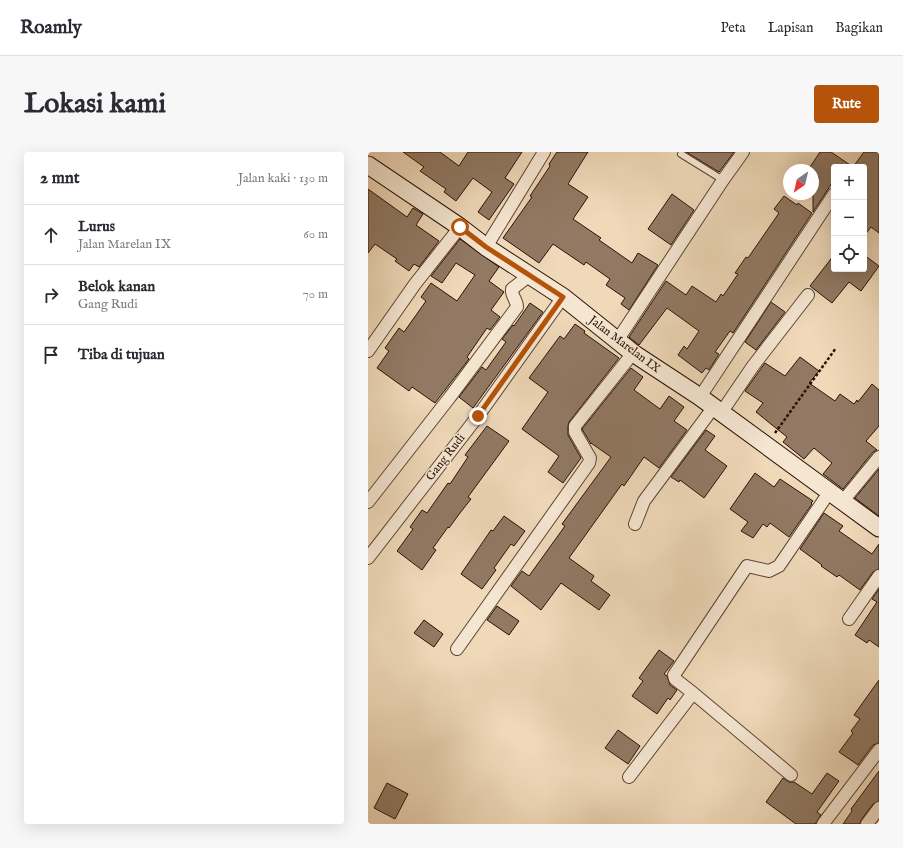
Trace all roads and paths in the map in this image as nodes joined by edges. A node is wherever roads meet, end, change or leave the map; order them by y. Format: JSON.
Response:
{"nodes":[{"id":1,"x":544,"y":152,"type":"edge"},
{"id":2,"x":744,"y":152,"type":"edge"},
{"id":3,"x":681,"y":154,"type":"dead end"},
{"id":4,"x":368,"y":165,"type":"edge"},
{"id":5,"x":723,"y":180,"type":"junction"},
{"id":6,"x":831,"y":199,"type":"edge"},
{"id":7,"x":460,"y":227,"type":"junction"},
{"id":8,"x":486,"y":247,"type":"junction"},
{"id":9,"x":530,"y":275,"type":"junction"},
{"id":10,"x":808,"y":295,"type":"dead end"},
{"id":11,"x":563,"y":297,"type":"junction"},
{"id":12,"x":617,"y":341,"type":"junction"},
{"id":13,"x":836,"y":348,"type":"dead end"},
{"id":14,"x":368,"y":351,"type":"edge"},
{"id":15,"x":633,"y":353,"type":"junction"},
{"id":16,"x":700,"y":397,"type":"junction"},
{"id":17,"x":717,"y":410,"type":"junction"},
{"id":18,"x":766,"y":445,"type":"junction"},
{"id":19,"x":879,"y":457,"type":"edge"},
{"id":20,"x":830,"y":491,"type":"junction"},
{"id":21,"x":843,"y":501,"type":"junction"},
{"id":22,"x":368,"y":502,"type":"edge"},
{"id":23,"x":634,"y":524,"type":"dead end"},
{"id":24,"x":879,"y":528,"type":"edge"},
{"id":25,"x":368,"y":558,"type":"edge"},
{"id":26,"x":879,"y":576,"type":"edge"},
{"id":27,"x":849,"y":619,"type":"dead end"},
{"id":28,"x":456,"y":649,"type":"dead end"},
{"id":29,"x":693,"y":693,"type":"junction"},
{"id":30,"x":879,"y":750,"type":"edge"},
{"id":31,"x":791,"y":775,"type":"dead end"},
{"id":32,"x":629,"y":777,"type":"dead end"},
{"id":33,"x":879,"y":808,"type":"edge"},
{"id":34,"x":822,"y":824,"type":"edge"},
{"id":35,"x":867,"y":824,"type":"edge"}],
"edges":[{"from":1,"to":8,"type":"street"},
{"from":2,"to":5,"type":"street"},
{"from":3,"to":5,"type":"lane"},
{"from":4,"to":7,"type":"main road","name":"Jalan Marelan IX"},
{"from":5,"to":12,"type":"street"},
{"from":6,"to":16,"type":"street"},
{"from":7,"to":8,"type":"main road","name":"Jalan Marelan IX"},
{"from":7,"to":14,"type":"street"},
{"from":8,"to":9,"type":"main road","name":"Jalan Marelan IX"},
{"from":9,"to":11,"type":"main road","name":"Jalan Marelan IX"},
{"from":9,"to":22,"type":"street"},
{"from":10,"to":17,"type":"street"},
{"from":11,"to":12,"type":"main road","name":"Jalan Marelan IX"},
{"from":11,"to":25,"type":"street","name":"Gang Rudi"},
{"from":12,"to":15,"type":"main road","name":"Jalan Marelan IX"},
{"from":13,"to":18,"type":"path"},
{"from":15,"to":16,"type":"main road","name":"Jalan Marelan IX"},
{"from":15,"to":28,"type":"street"},
{"from":16,"to":17,"type":"main road","name":"Jalan Marelan IX"},
{"from":17,"to":18,"type":"main road","name":"Jalan Marelan IX"},
{"from":17,"to":23,"type":"street"},
{"from":18,"to":20,"type":"main road","name":"Jalan Marelan IX"},
{"from":19,"to":21,"type":"street"},
{"from":20,"to":21,"type":"main road","name":"Jalan Marelan IX"},
{"from":20,"to":29,"type":"street"},
{"from":21,"to":24,"type":"main road","name":"Jalan Marelan IX"},
{"from":26,"to":27,"type":"street"},
{"from":29,"to":31,"type":"street"},
{"from":29,"to":32,"type":"street"},
{"from":30,"to":34,"type":"street"},
{"from":33,"to":35,"type":"street"}]}
